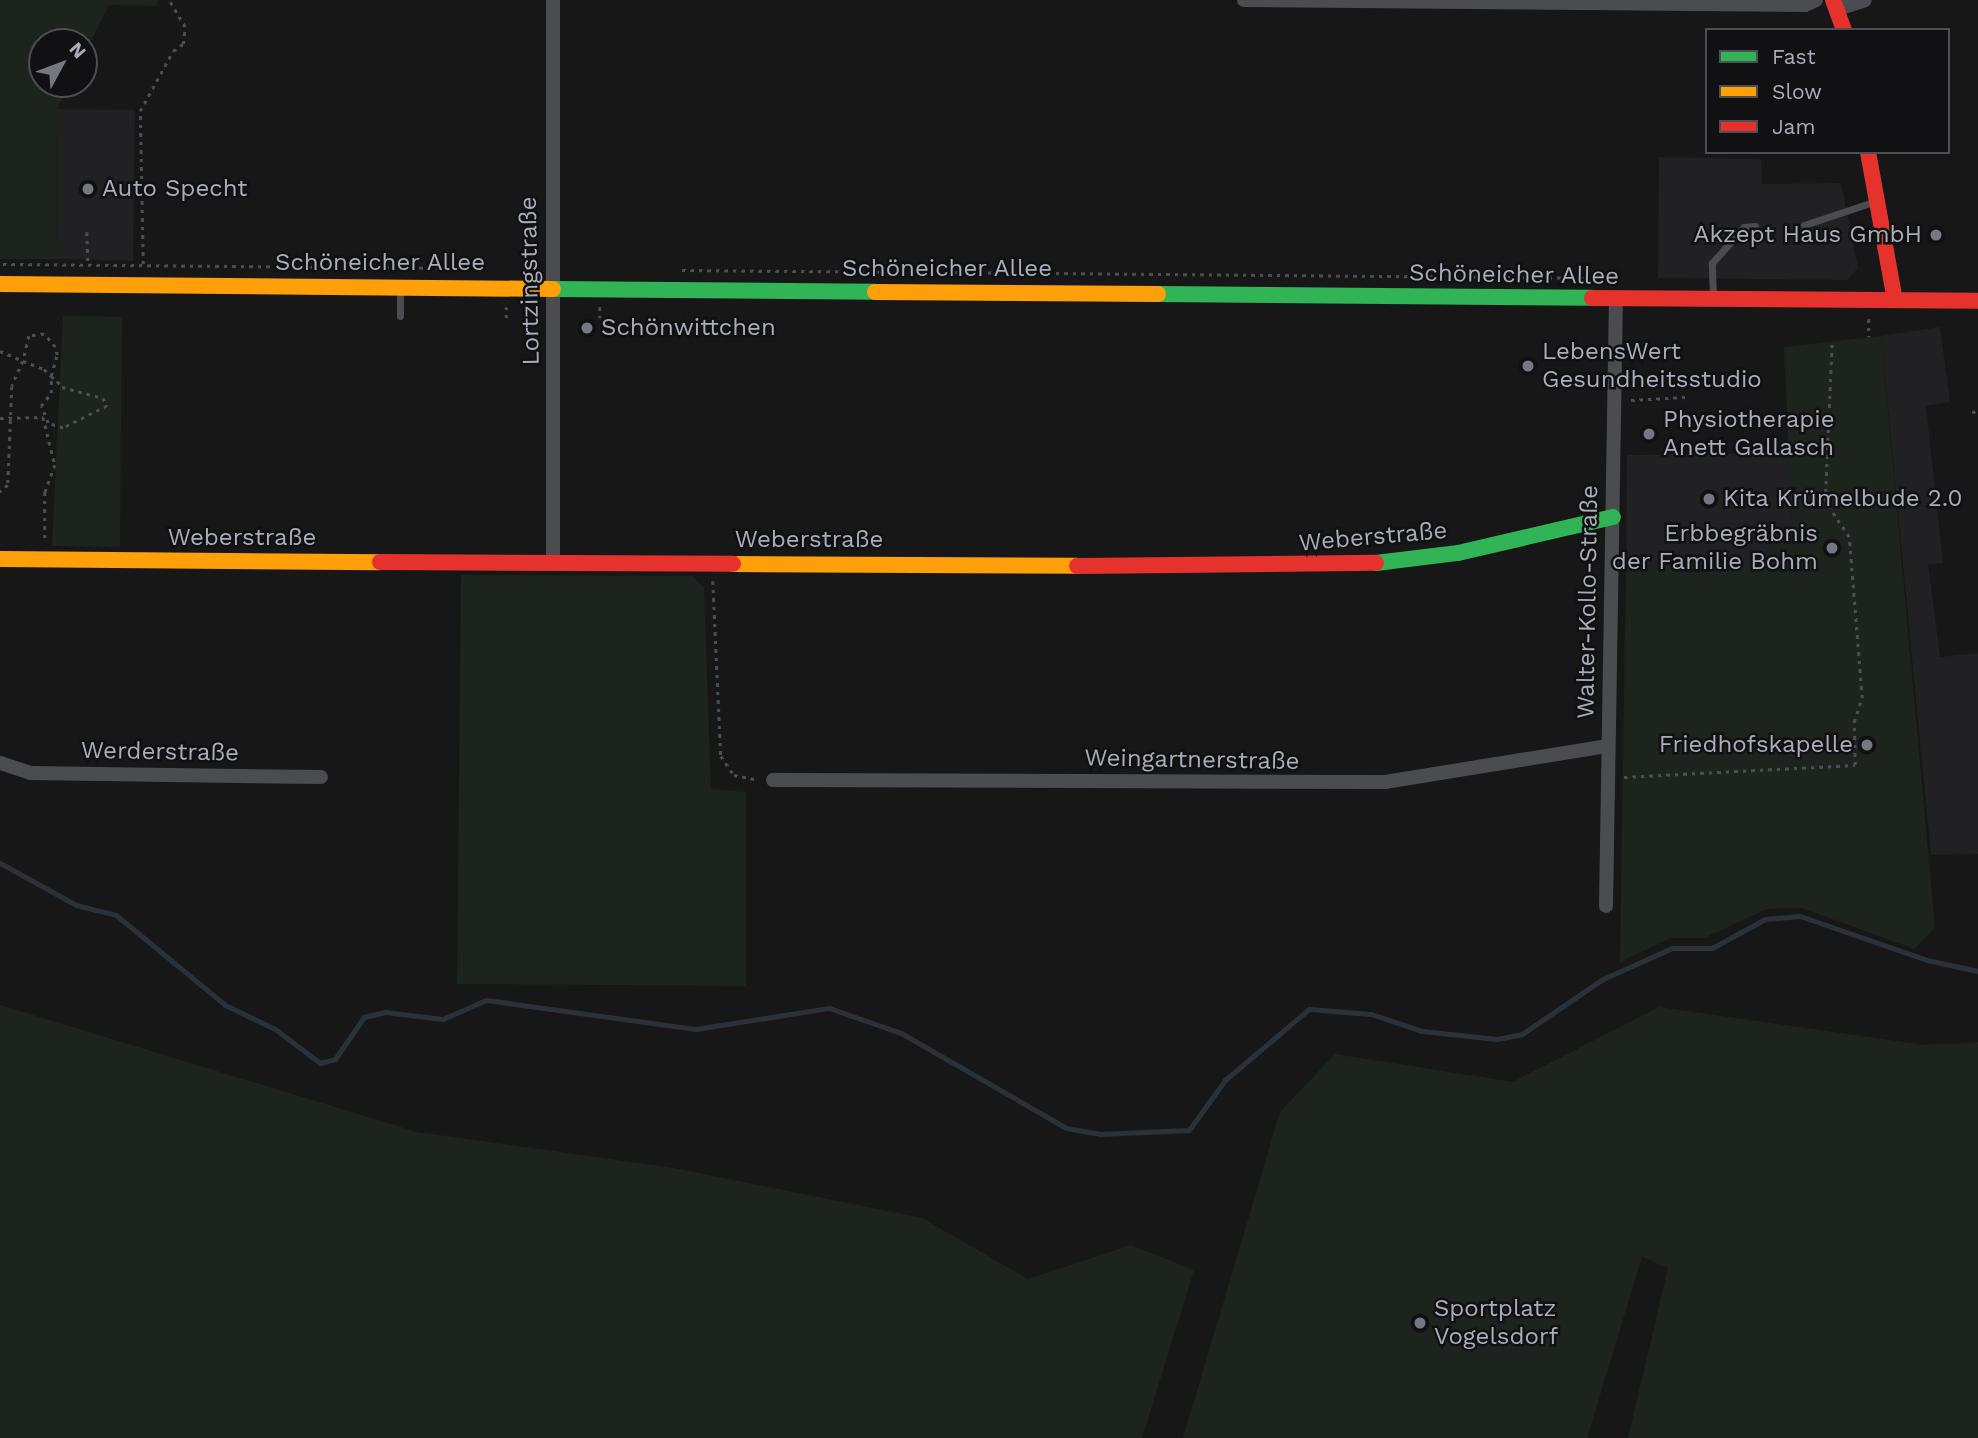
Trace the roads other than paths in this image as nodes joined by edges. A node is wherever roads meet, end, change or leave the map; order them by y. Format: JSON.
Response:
{"nodes":[{"id":1,"x":553,"y":0,"type":"edge"},
{"id":2,"x":1244,"y":0,"type":"edge"},
{"id":3,"x":1816,"y":0,"type":"edge"},
{"id":4,"x":1865,"y":0,"type":"edge"},
{"id":5,"x":1836,"y":5,"type":"edge"},
{"id":6,"x":1843,"y":28,"type":"edge"},
{"id":7,"x":1868,"y":154,"type":"edge"},
{"id":8,"x":1877,"y":201,"type":"junction"},
{"id":9,"x":1804,"y":225,"type":"dead end"},
{"id":10,"x":1755,"y":226,"type":"dead end"},
{"id":11,"x":0,"y":284,"type":"edge"},
{"id":12,"x":554,"y":286,"type":"junction"},
{"id":13,"x":400,"y":287,"type":"junction"},
{"id":14,"x":1616,"y":299,"type":"junction"},
{"id":15,"x":1713,"y":299,"type":"junction"},
{"id":16,"x":1895,"y":300,"type":"junction"},
{"id":17,"x":1978,"y":301,"type":"edge"},
{"id":18,"x":400,"y":316,"type":"dead end"},
{"id":19,"x":1613,"y":517,"type":"junction"},
{"id":20,"x":0,"y":559,"type":"edge"},
{"id":21,"x":553,"y":562,"type":"junction"},
{"id":22,"x":1608,"y":746,"type":"junction"},
{"id":23,"x":0,"y":763,"type":"edge"},
{"id":24,"x":321,"y":777,"type":"dead end"},
{"id":25,"x":773,"y":780,"type":"road end"},
{"id":26,"x":1606,"y":906,"type":"dead end"}],
"edges":[{"from":1,"to":12,"type":"street","name":"Lortzingstraße"},
{"from":2,"to":3,"type":"street"},
{"from":4,"to":5,"type":"street"},
{"from":5,"to":6,"type":"street"},
{"from":7,"to":8,"type":"street"},
{"from":8,"to":9,"type":"lane"},
{"from":8,"to":16,"type":"street"},
{"from":10,"to":15,"type":"lane"},
{"from":11,"to":13,"type":"street","name":"Schöneicher Allee"},
{"from":12,"to":13,"type":"street","name":"Schöneicher Allee"},
{"from":12,"to":14,"type":"street","name":"Schöneicher Allee"},
{"from":12,"to":21,"type":"street","name":"Lortzingstraße"},
{"from":13,"to":18,"type":"lane"},
{"from":14,"to":15,"type":"street","name":"Schöneicher Allee"},
{"from":14,"to":19,"type":"street","name":"Walter-Kollo-Straße"},
{"from":15,"to":16,"type":"street","name":"Schöneicher Allee"},
{"from":16,"to":17,"type":"street","name":"Schöneicher Allee"},
{"from":19,"to":21,"type":"street","name":"Weberstraße"},
{"from":19,"to":22,"type":"street","name":"Walter-Kollo-Straße"},
{"from":20,"to":21,"type":"street","name":"Weberstraße"},
{"from":22,"to":25,"type":"street","name":"Weingartnerstraße"},
{"from":22,"to":26,"type":"street","name":"Walter-Kollo-Straße"},
{"from":23,"to":24,"type":"street","name":"Werderstraße"}]}
